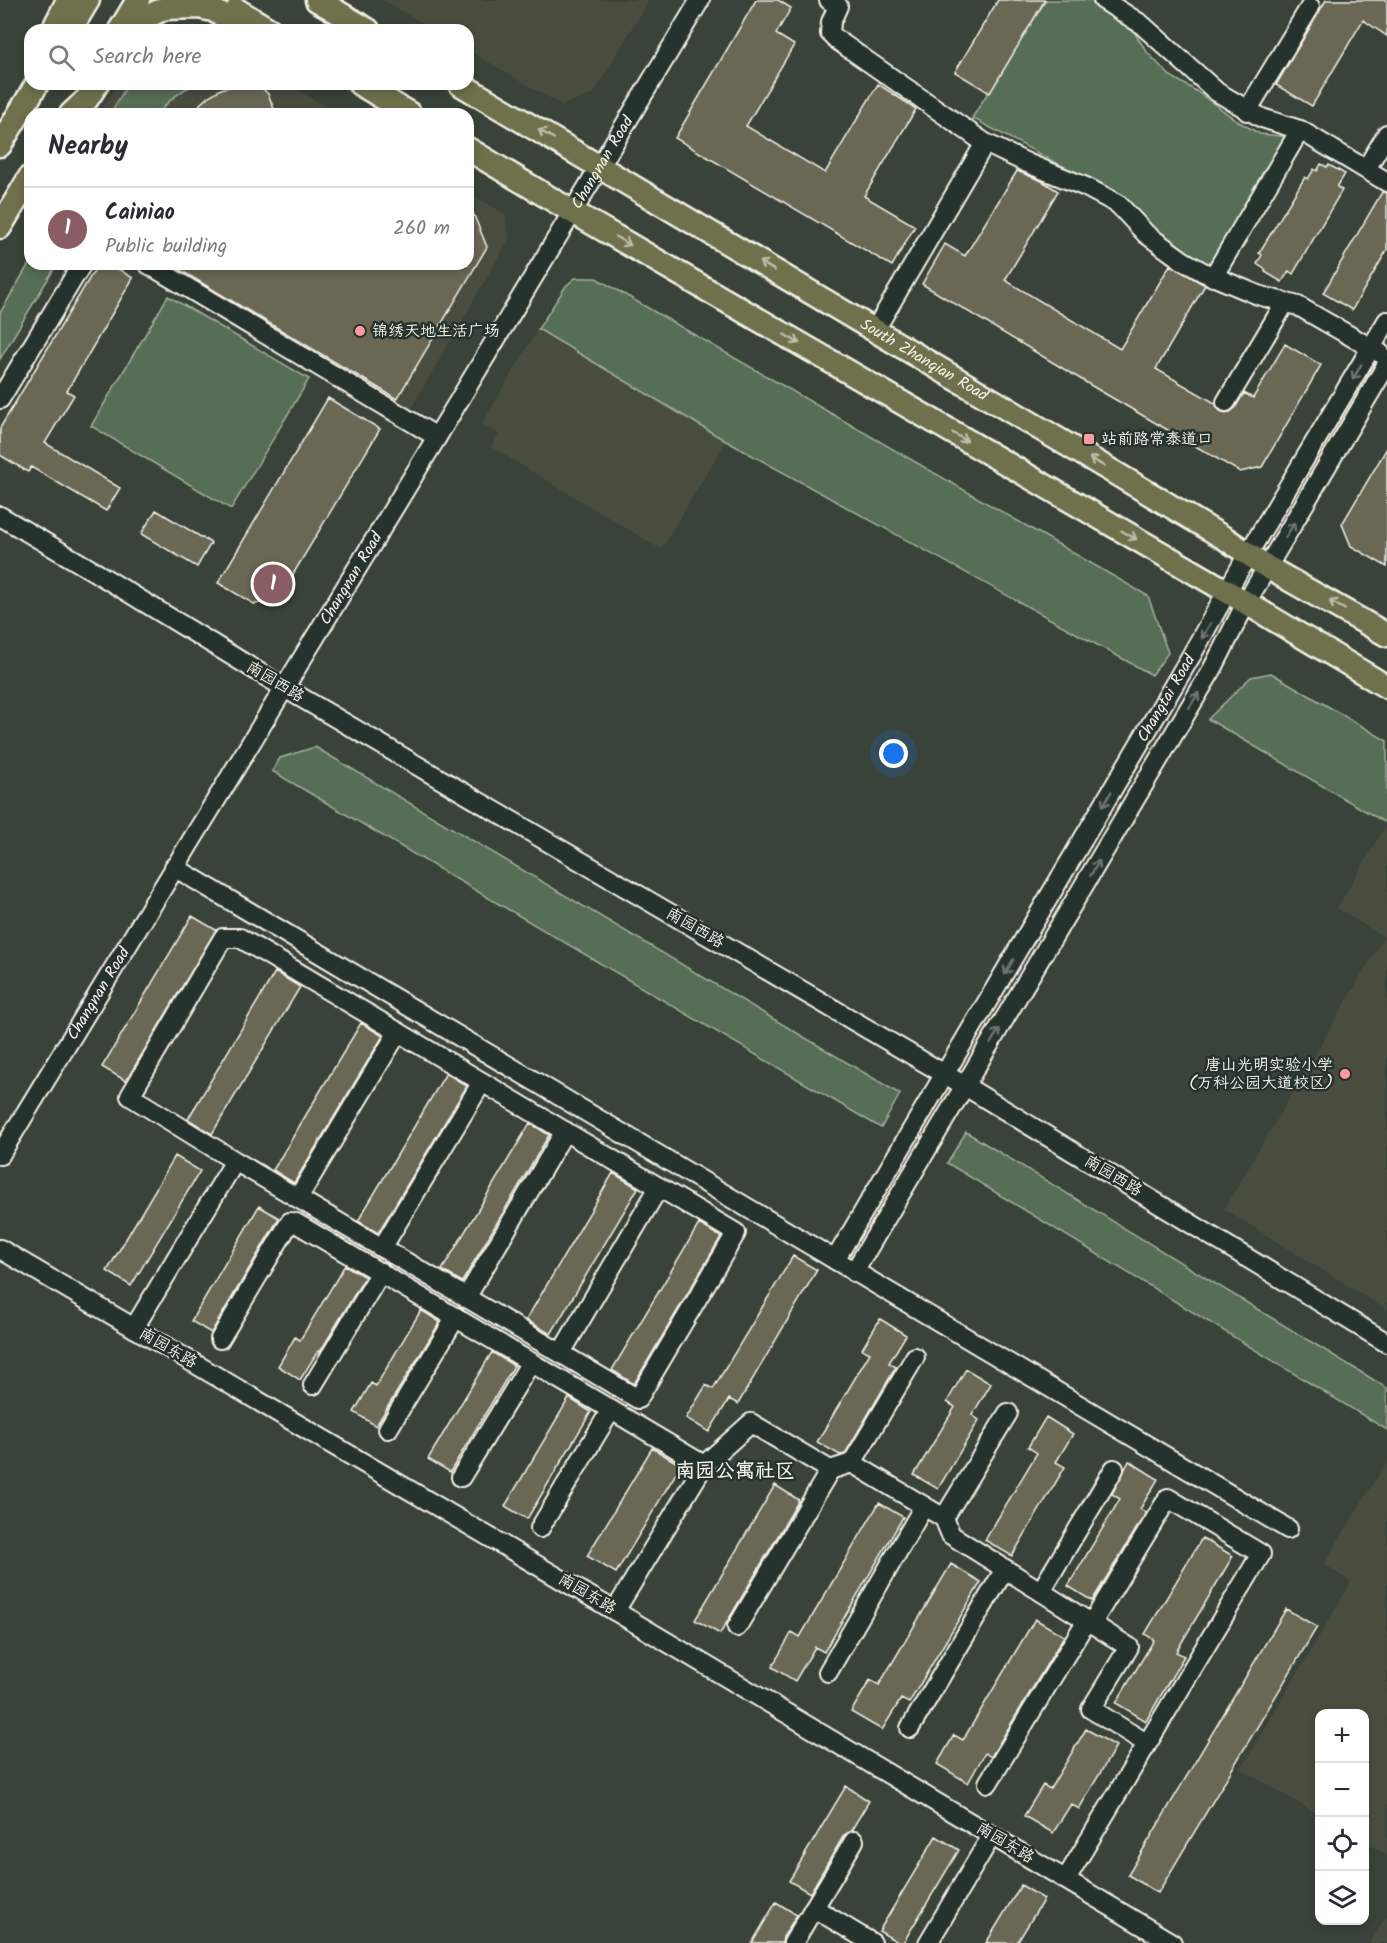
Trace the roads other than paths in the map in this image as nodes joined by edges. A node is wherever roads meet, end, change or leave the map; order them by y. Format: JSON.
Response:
{"nodes":[{"id":1,"x":68,"y":0,"type":"edge"},
{"id":2,"x":88,"y":0,"type":"edge"},
{"id":3,"x":138,"y":0,"type":"edge"},
{"id":4,"x":220,"y":0,"type":"edge"},
{"id":5,"x":700,"y":0,"type":"edge"},
{"id":6,"x":1104,"y":0,"type":"edge"},
{"id":7,"x":321,"y":2,"type":"edge"},
{"id":8,"x":837,"y":2,"type":"edge"},
{"id":9,"x":1310,"y":7,"type":"dead end"},
{"id":10,"x":56,"y":24,"type":"edge"},
{"id":11,"x":74,"y":24,"type":"edge"},
{"id":12,"x":124,"y":24,"type":"edge"},
{"id":13,"x":139,"y":24,"type":"edge"},
{"id":14,"x":237,"y":24,"type":"edge"},
{"id":15,"x":260,"y":24,"type":"edge"},
{"id":16,"x":358,"y":24,"type":"edge"},
{"id":17,"x":32,"y":90,"type":"edge"},
{"id":18,"x":84,"y":90,"type":"edge"},
{"id":19,"x":93,"y":90,"type":"edge"},
{"id":20,"x":370,"y":90,"type":"edge"},
{"id":21,"x":470,"y":90,"type":"edge"},
{"id":22,"x":73,"y":108,"type":"edge"},
{"id":23,"x":77,"y":108,"type":"edge"},
{"id":24,"x":400,"y":108,"type":"edge"},
{"id":25,"x":1247,"y":111,"type":"junction"},
{"id":26,"x":1300,"y":130,"type":"junction"},
{"id":27,"x":1387,"y":134,"type":"edge"},
{"id":28,"x":984,"y":142,"type":"junction"},
{"id":29,"x":0,"y":145,"type":"edge"},
{"id":30,"x":474,"y":153,"type":"edge"},
{"id":31,"x":601,"y":166,"type":"junction"},
{"id":32,"x":1366,"y":169,"type":"junction"},
{"id":33,"x":1387,"y":182,"type":"edge"},
{"id":34,"x":24,"y":192,"type":"edge"},
{"id":35,"x":573,"y":212,"type":"junction"},
{"id":36,"x":0,"y":227,"type":"edge"},
{"id":37,"x":78,"y":270,"type":"edge"},
{"id":38,"x":158,"y":270,"type":"edge"},
{"id":39,"x":1213,"y":277,"type":"junction"},
{"id":40,"x":1285,"y":303,"type":"junction"},
{"id":41,"x":1387,"y":321,"type":"edge"},
{"id":42,"x":875,"y":330,"type":"junction"},
{"id":43,"x":1379,"y":352,"type":"edge"},
{"id":44,"x":1387,"y":364,"type":"edge"},
{"id":45,"x":0,"y":399,"type":"edge"},
{"id":46,"x":1226,"y":402,"type":"dead end"},
{"id":47,"x":437,"y":437,"type":"junction"},
{"id":48,"x":0,"y":516,"type":"edge"},
{"id":49,"x":1248,"y":554,"type":"junction"},
{"id":50,"x":1268,"y":567,"type":"junction"},
{"id":51,"x":1237,"y":598,"type":"junction"},
{"id":52,"x":1387,"y":635,"type":"edge"},
{"id":53,"x":283,"y":687,"type":"junction"},
{"id":54,"x":1387,"y":687,"type":"edge"},
{"id":55,"x":174,"y":867,"type":"junction"},
{"id":56,"x":398,"y":1032,"type":"junction"},
{"id":57,"x":946,"y":1075,"type":"junction"},
{"id":58,"x":482,"y":1082,"type":"junction"},
{"id":59,"x":965,"y":1086,"type":"junction"},
{"id":60,"x":565,"y":1131,"type":"junction"},
{"id":61,"x":0,"y":1155,"type":"edge"},
{"id":62,"x":235,"y":1161,"type":"junction"},
{"id":63,"x":659,"y":1187,"type":"junction"},
{"id":64,"x":298,"y":1198,"type":"junction"},
{"id":65,"x":382,"y":1248,"type":"junction"},
{"id":66,"x":0,"y":1249,"type":"edge"},
{"id":67,"x":835,"y":1260,"type":"junction"},
{"id":68,"x":381,"y":1272,"type":"junction"},
{"id":69,"x":854,"y":1272,"type":"junction"},
{"id":70,"x":466,"y":1298,"type":"junction"},
{"id":71,"x":456,"y":1317,"type":"junction"},
{"id":72,"x":134,"y":1328,"type":"junction"},
{"id":73,"x":220,"y":1339,"type":"dead end"},
{"id":74,"x":1387,"y":1343,"type":"edge"},
{"id":75,"x":561,"y":1353,"type":"junction"},
{"id":76,"x":915,"y":1357,"type":"dead end"},
{"id":77,"x":531,"y":1362,"type":"junction"},
{"id":78,"x":313,"y":1385,"type":"dead end"},
{"id":79,"x":610,"y":1410,"type":"junction"},
{"id":80,"x":1008,"y":1413,"type":"dead end"},
{"id":81,"x":388,"y":1429,"type":"dead end"},
{"id":82,"x":852,"y":1463,"type":"junction"},
{"id":83,"x":704,"y":1465,"type":"junction"},
{"id":84,"x":1114,"y":1469,"type":"dead end"},
{"id":85,"x":830,"y":1470,"type":"junction"},
{"id":86,"x":461,"y":1477,"type":"dead end"},
{"id":87,"x":924,"y":1506,"type":"junction"},
{"id":88,"x":944,"y":1518,"type":"junction"},
{"id":89,"x":540,"y":1528,"type":"dead end"},
{"id":90,"x":1288,"y":1529,"type":"dead end"},
{"id":91,"x":1005,"y":1569,"type":"junction"},
{"id":92,"x":1041,"y":1591,"type":"junction"},
{"id":93,"x":615,"y":1611,"type":"junction"},
{"id":94,"x":1090,"y":1621,"type":"junction"},
{"id":95,"x":737,"y":1627,"type":"dead end"},
{"id":96,"x":828,"y":1672,"type":"dead end"},
{"id":97,"x":910,"y":1728,"type":"dead end"},
{"id":98,"x":1146,"y":1743,"type":"junction"},
{"id":99,"x":987,"y":1783,"type":"dead end"},
{"id":100,"x":992,"y":1835,"type":"junction"},
{"id":101,"x":854,"y":1841,"type":"dead end"},
{"id":102,"x":1066,"y":1879,"type":"junction"},
{"id":103,"x":814,"y":1908,"type":"junction"},
{"id":104,"x":793,"y":1943,"type":"edge"},
{"id":105,"x":872,"y":1943,"type":"edge"},
{"id":106,"x":928,"y":1943,"type":"edge"},
{"id":107,"x":1172,"y":1943,"type":"edge"}],
"edges":[{"from":1,"to":10,"type":"main road"},
{"from":2,"to":11,"type":"main road"},
{"from":3,"to":12,"type":"main road"},
{"from":4,"to":15,"type":"main road"},
{"from":5,"to":31,"type":"street","name":"Changnan Road"},
{"from":6,"to":25,"type":"street"},
{"from":7,"to":16,"type":"main road"},
{"from":8,"to":28,"type":"street"},
{"from":9,"to":25,"type":"street"},
{"from":13,"to":14,"type":"main road"},
{"from":17,"to":29,"type":"main road"},
{"from":18,"to":22,"type":"main road"},
{"from":19,"to":23,"type":"main road"},
{"from":20,"to":24,"type":"main road"},
{"from":31,"to":21,"type":"main road","name":"South Zhanqian Road","one_way":true},
{"from":25,"to":26,"type":"street"},
{"from":26,"to":32,"type":"street"},
{"from":26,"to":39,"type":"street"},
{"from":27,"to":32,"type":"street"},
{"from":28,"to":39,"type":"street"},
{"from":28,"to":42,"type":"street"},
{"from":30,"to":35,"type":"main road"},
{"from":31,"to":35,"type":"street","name":"Changnan Road"},
{"from":42,"to":31,"type":"main road","name":"South Zhanqian Road","one_way":true},
{"from":32,"to":33,"type":"street"},
{"from":34,"to":36,"type":"main road"},
{"from":35,"to":47,"type":"street","name":"Changnan Road"},
{"from":35,"to":51,"type":"main road","one_way":true},
{"from":37,"to":45,"type":"street"},
{"from":38,"to":47,"type":"street"},
{"from":39,"to":40,"type":"street"},
{"from":40,"to":43,"type":"street"},
{"from":40,"to":46,"type":"street"},
{"from":41,"to":43,"type":"street","name":"Changtai Road"},
{"from":49,"to":42,"type":"main road","name":"South Zhanqian Road","one_way":true},
{"from":43,"to":49,"type":"street","name":"Changtai Road","one_way":true},
{"from":50,"to":44,"type":"street","name":"Changtai Road","one_way":true},
{"from":47,"to":53,"type":"street","name":"Changnan Road"},
{"from":48,"to":53,"type":"street","name":"南园西路"},
{"from":49,"to":50,"type":"main road","name":"South Zhanqian Road"},
{"from":49,"to":51,"type":"street","name":"Changtai Road"},
{"from":50,"to":51,"type":"street","name":"Changtai Road"},
{"from":52,"to":50,"type":"main road","name":"South Zhanqian Road","one_way":true},
{"from":51,"to":54,"type":"main road"},
{"from":51,"to":57,"type":"street","name":"Changtai Road","one_way":true},
{"from":59,"to":51,"type":"street","name":"Changtai Road","one_way":true},
{"from":53,"to":55,"type":"street","name":"Changnan Road"},
{"from":53,"to":57,"type":"street","name":"南园西路"},
{"from":55,"to":61,"type":"street","name":"Changnan Road"},
{"from":55,"to":67,"type":"street"},
{"from":56,"to":58,"type":"street"},
{"from":56,"to":62,"type":"street"},
{"from":56,"to":64,"type":"street"},
{"from":57,"to":59,"type":"street","name":"南园西路"},
{"from":57,"to":67,"type":"street","name":"Changtai Road"},
{"from":58,"to":60,"type":"street"},
{"from":58,"to":65,"type":"street"},
{"from":59,"to":69,"type":"street","name":"Changtai Road"},
{"from":59,"to":74,"type":"street","name":"南园西路"},
{"from":60,"to":63,"type":"street"},
{"from":60,"to":70,"type":"street"},
{"from":62,"to":64,"type":"street"},
{"from":62,"to":72,"type":"street"},
{"from":63,"to":75,"type":"street"},
{"from":63,"to":75,"type":"street"},
{"from":64,"to":65,"type":"street"},
{"from":65,"to":70,"type":"street"},
{"from":66,"to":72,"type":"street","name":"南园东路"},
{"from":67,"to":69,"type":"street"},
{"from":68,"to":71,"type":"street"},
{"from":68,"to":73,"type":"street"},
{"from":68,"to":78,"type":"street"},
{"from":69,"to":90,"type":"street"},
{"from":70,"to":75,"type":"street"},
{"from":71,"to":77,"type":"street"},
{"from":71,"to":81,"type":"street"},
{"from":72,"to":93,"type":"street","name":"南园东路"},
{"from":76,"to":82,"type":"street"},
{"from":77,"to":79,"type":"street"},
{"from":77,"to":86,"type":"street"},
{"from":79,"to":83,"type":"street"},
{"from":79,"to":89,"type":"street"},
{"from":80,"to":88,"type":"street"},
{"from":82,"to":85,"type":"street"},
{"from":82,"to":87,"type":"street"},
{"from":83,"to":85,"type":"street"},
{"from":83,"to":93,"type":"street"},
{"from":84,"to":92,"type":"street"},
{"from":85,"to":95,"type":"street"},
{"from":87,"to":88,"type":"street"},
{"from":87,"to":96,"type":"street"},
{"from":88,"to":91,"type":"street"},
{"from":91,"to":92,"type":"street"},
{"from":91,"to":97,"type":"street"},
{"from":92,"to":94,"type":"street"},
{"from":93,"to":100,"type":"street","name":"南园东路"},
{"from":94,"to":98,"type":"street"},
{"from":94,"to":98,"type":"street"},
{"from":94,"to":99,"type":"street"},
{"from":98,"to":102,"type":"street"},
{"from":100,"to":102,"type":"street","name":"南园东路"},
{"from":100,"to":106,"type":"street"},
{"from":101,"to":103,"type":"street"},
{"from":102,"to":107,"type":"street","name":"南园东路"},
{"from":103,"to":104,"type":"street"},
{"from":103,"to":105,"type":"street"}]}
